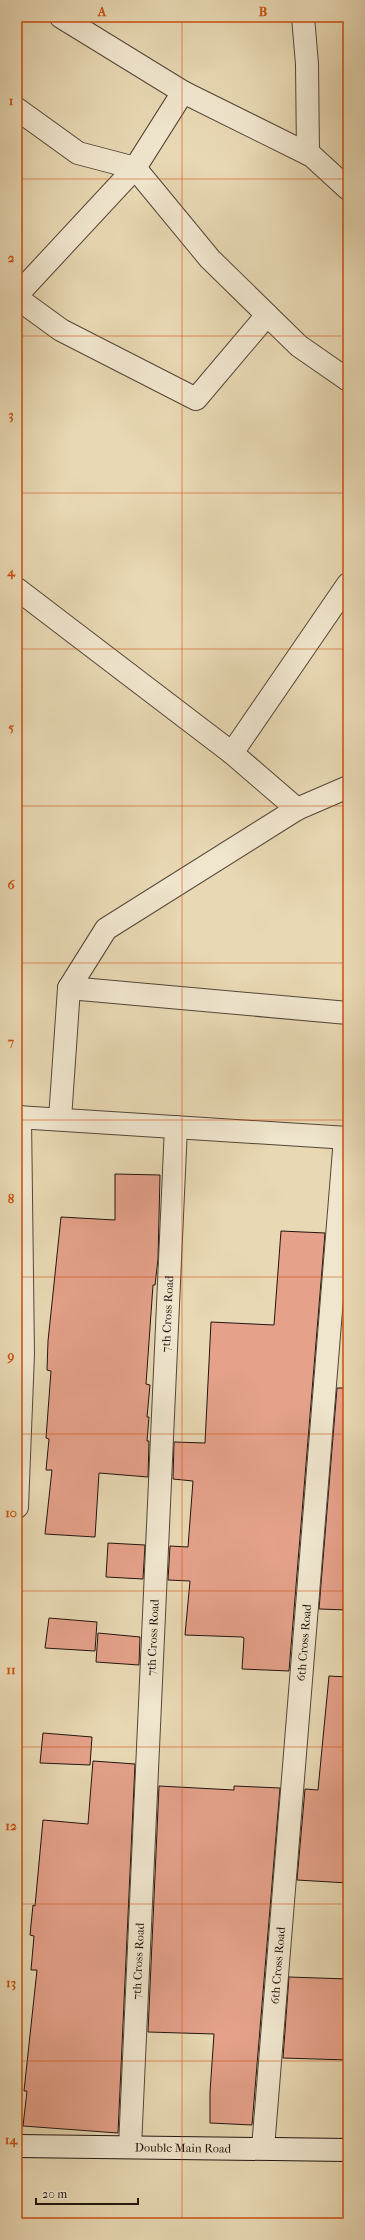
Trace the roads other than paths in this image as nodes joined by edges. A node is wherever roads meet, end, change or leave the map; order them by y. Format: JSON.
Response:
{"nodes":[{"id":1,"x":60,"y":17,"type":"edge"},
{"id":2,"x":303,"y":17,"type":"edge"},
{"id":3,"x":183,"y":92,"type":"junction"},
{"id":4,"x":17,"y":109,"type":"edge"},
{"id":5,"x":308,"y":154,"type":"junction"},
{"id":6,"x":135,"y":168,"type":"junction"},
{"id":7,"x":348,"y":189,"type":"edge"},
{"id":8,"x":17,"y":296,"type":"edge"},
{"id":9,"x":267,"y":315,"type":"junction"},
{"id":10,"x":348,"y":380,"type":"edge"},
{"id":11,"x":348,"y":584,"type":"edge"},
{"id":12,"x":17,"y":589,"type":"edge"},
{"id":13,"x":232,"y":753,"type":"junction"},
{"id":14,"x":348,"y":787,"type":"edge"},
{"id":15,"x":297,"y":809,"type":"junction"},
{"id":16,"x":69,"y":988,"type":"junction"},
{"id":17,"x":348,"y":1013,"type":"edge"},
{"id":18,"x":18,"y":1117,"type":"edge"},
{"id":19,"x":60,"y":1119,"type":"junction"},
{"id":20,"x":176,"y":1127,"type":"junction"},
{"id":21,"x":347,"y":1138,"type":"edge"},
{"id":22,"x":17,"y":1507,"type":"edge"},
{"id":23,"x":17,"y":2146,"type":"edge"},
{"id":24,"x":130,"y":2147,"type":"junction"},
{"id":25,"x":263,"y":2148,"type":"junction"},
{"id":26,"x":348,"y":2150,"type":"edge"}],
"edges":[{"from":1,"to":3,"type":"street"},
{"from":2,"to":5,"type":"street"},
{"from":3,"to":5,"type":"street"},
{"from":3,"to":6,"type":"street"},
{"from":4,"to":6,"type":"street"},
{"from":5,"to":7,"type":"street"},
{"from":6,"to":8,"type":"street"},
{"from":6,"to":9,"type":"street"},
{"from":8,"to":9,"type":"street"},
{"from":9,"to":10,"type":"street"},
{"from":11,"to":13,"type":"street"},
{"from":12,"to":13,"type":"street"},
{"from":13,"to":15,"type":"street"},
{"from":14,"to":15,"type":"street"},
{"from":15,"to":16,"type":"street"},
{"from":16,"to":17,"type":"street"},
{"from":16,"to":19,"type":"street"},
{"from":18,"to":19,"type":"street"},
{"from":18,"to":22,"type":"street"},
{"from":19,"to":20,"type":"street"},
{"from":20,"to":21,"type":"street"},
{"from":20,"to":24,"type":"street","name":"7th Cross Road"},
{"from":21,"to":25,"type":"street","name":"6th Cross Road"},
{"from":23,"to":24,"type":"street","name":"Double Main Road"},
{"from":24,"to":25,"type":"street","name":"Double Main Road"},
{"from":25,"to":26,"type":"street","name":"Double Main Road"}]}
